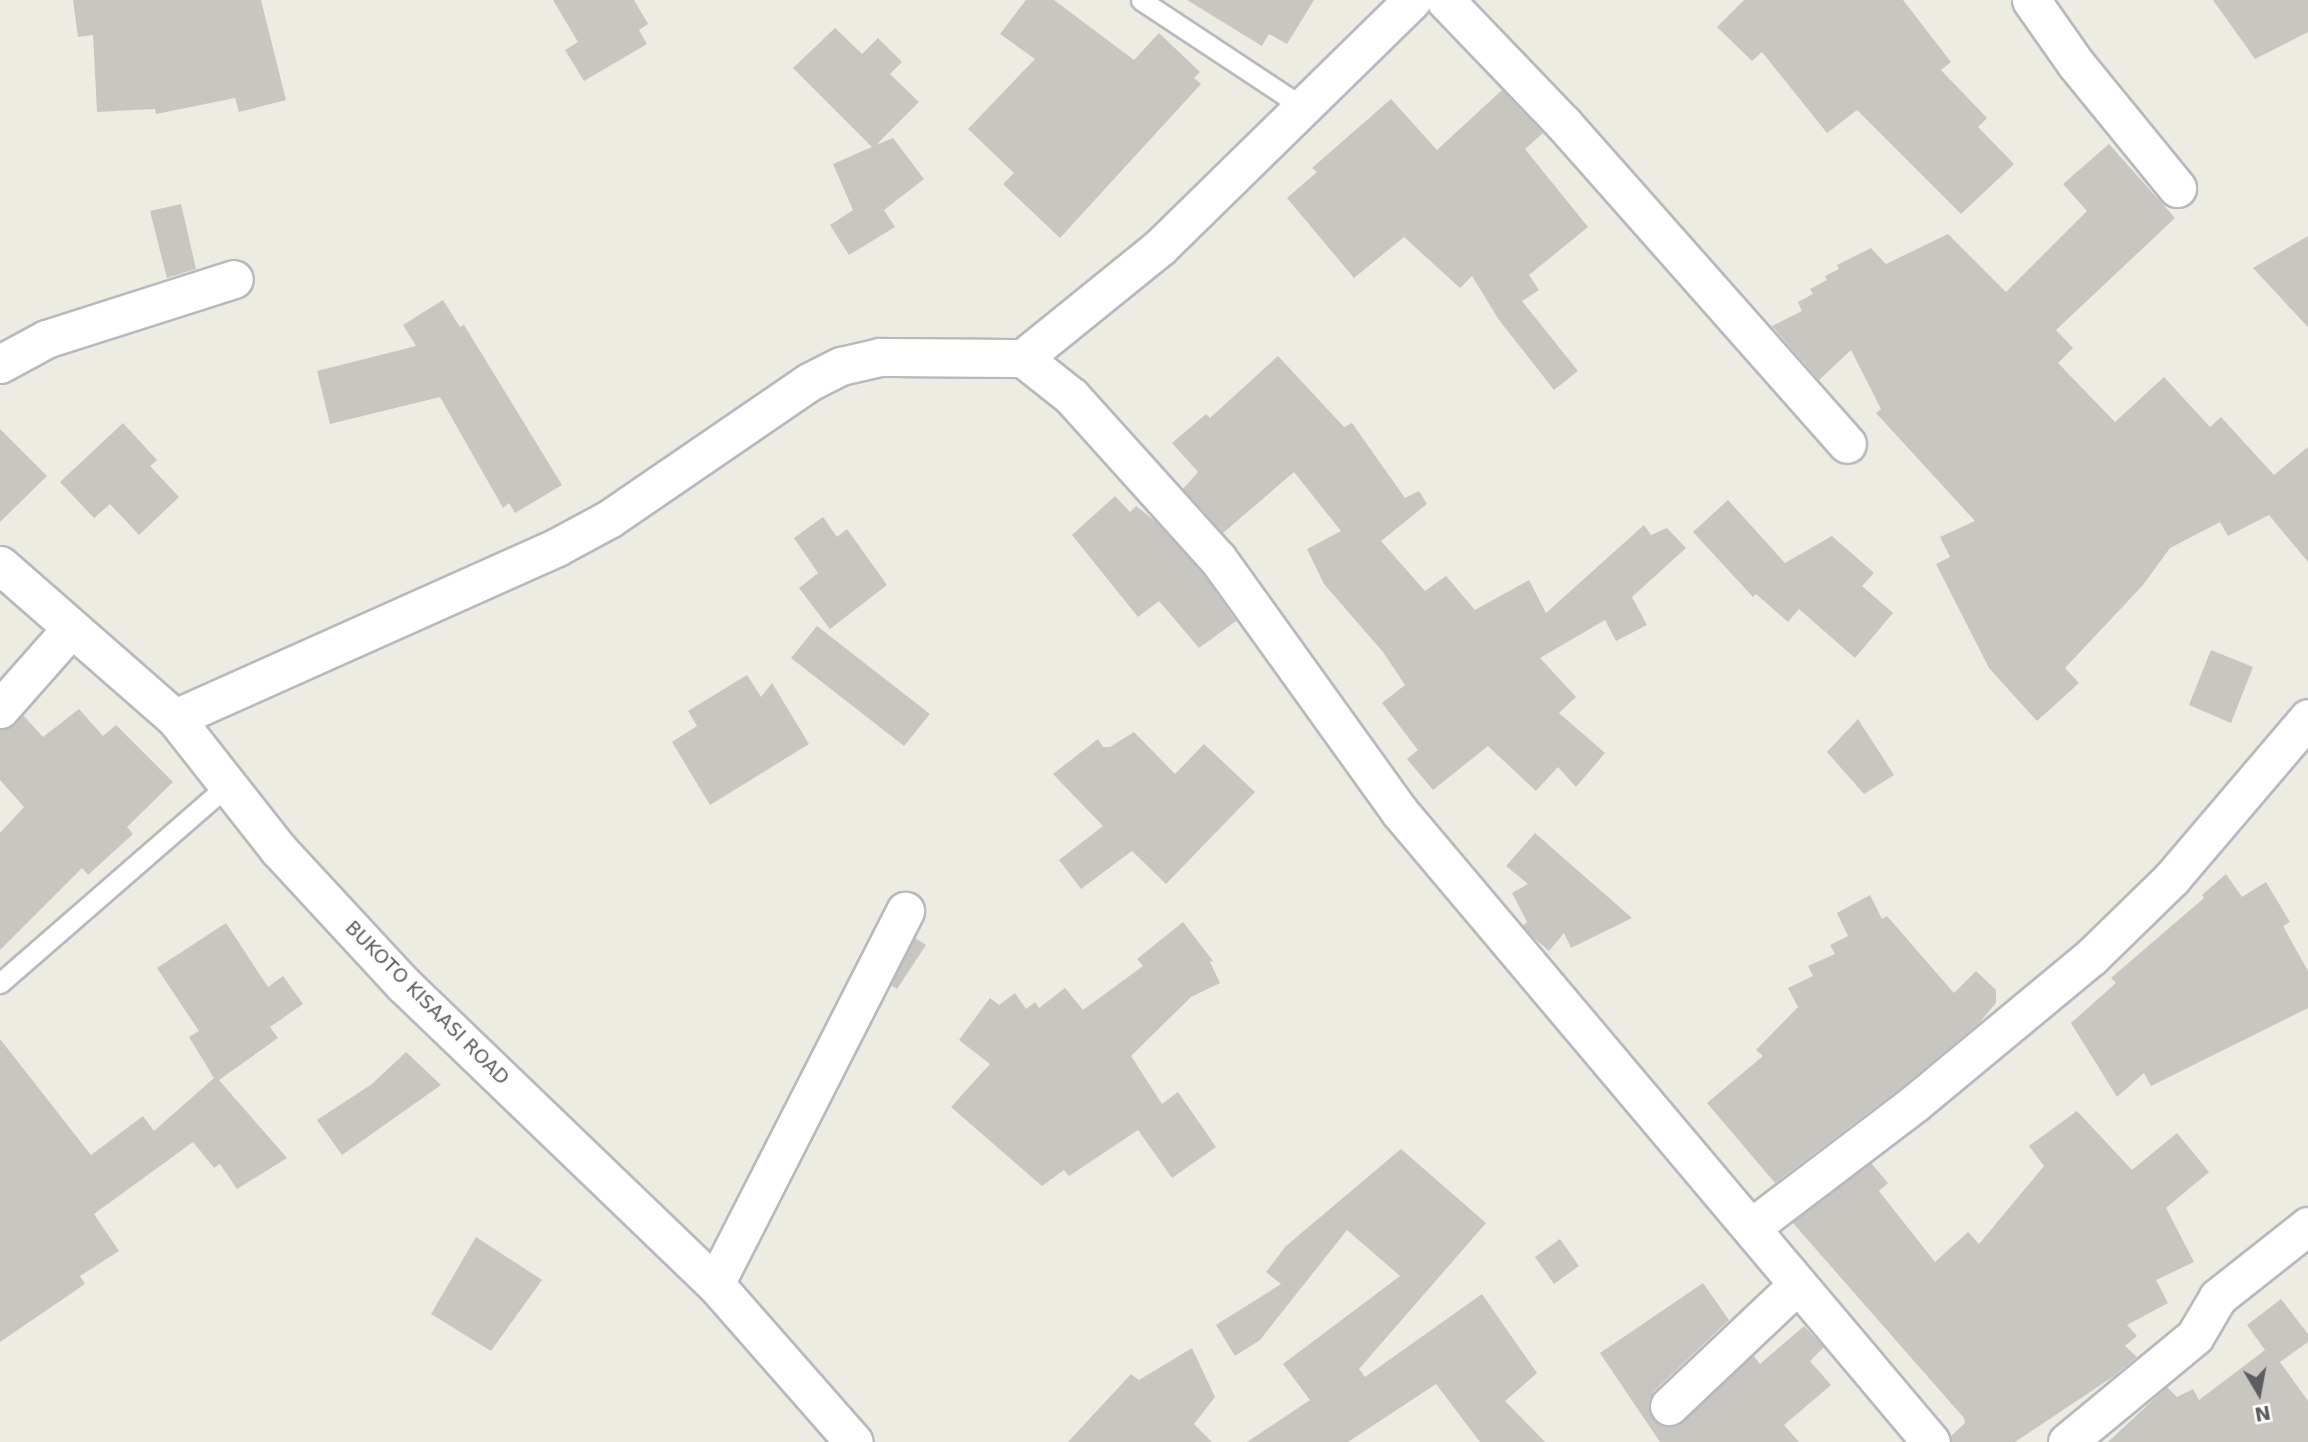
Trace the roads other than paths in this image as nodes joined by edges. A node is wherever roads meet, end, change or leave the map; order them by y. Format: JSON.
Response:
{"nodes":[{"id":1,"x":1141,"y":0,"type":"edge"},
{"id":2,"x":1412,"y":0,"type":"edge"},
{"id":3,"x":1445,"y":0,"type":"edge"},
{"id":4,"x":2031,"y":0,"type":"edge"},
{"id":5,"x":1304,"y":108,"type":"junction"},
{"id":6,"x":2177,"y":188,"type":"dead end"},
{"id":7,"x":234,"y":279,"type":"dead end"},
{"id":8,"x":1023,"y":359,"type":"junction"},
{"id":9,"x":0,"y":364,"type":"edge"},
{"id":10,"x":1847,"y":444,"type":"dead end"},
{"id":11,"x":0,"y":565,"type":"edge"},
{"id":12,"x":70,"y":630,"type":"junction"},
{"id":13,"x":0,"y":709,"type":"edge"},
{"id":14,"x":175,"y":718,"type":"junction"},
{"id":15,"x":2308,"y":718,"type":"edge"},
{"id":16,"x":227,"y":786,"type":"junction"},
{"id":17,"x":905,"y":911,"type":"dead end"},
{"id":18,"x":0,"y":983,"type":"edge"},
{"id":19,"x":1753,"y":1226,"type":"junction"},
{"id":20,"x":2308,"y":1226,"type":"edge"},
{"id":21,"x":715,"y":1284,"type":"junction"},
{"id":22,"x":1797,"y":1285,"type":"junction"},
{"id":23,"x":1669,"y":1406,"type":"dead end"},
{"id":24,"x":854,"y":1442,"type":"edge"},
{"id":25,"x":1931,"y":1442,"type":"edge"},
{"id":26,"x":2067,"y":1442,"type":"edge"}],
"edges":[{"from":1,"to":5,"type":"lane"},
{"from":2,"to":5,"type":"street"},
{"from":3,"to":10,"type":"street"},
{"from":4,"to":6,"type":"street"},
{"from":5,"to":8,"type":"street"},
{"from":7,"to":9,"type":"street"},
{"from":8,"to":14,"type":"street"},
{"from":8,"to":19,"type":"street"},
{"from":11,"to":12,"type":"street","name":"BUKOTO KISAASI ROAD"},
{"from":12,"to":13,"type":"street"},
{"from":12,"to":14,"type":"street","name":"BUKOTO KISAASI ROAD"},
{"from":14,"to":16,"type":"street","name":"BUKOTO KISAASI ROAD"},
{"from":15,"to":19,"type":"street"},
{"from":16,"to":18,"type":"lane"},
{"from":16,"to":21,"type":"street","name":"BUKOTO KISAASI ROAD"},
{"from":17,"to":21,"type":"street"},
{"from":19,"to":22,"type":"street"},
{"from":20,"to":26,"type":"street"},
{"from":21,"to":24,"type":"street","name":"BUKOTO KISAASI ROAD"},
{"from":22,"to":23,"type":"street"},
{"from":22,"to":25,"type":"street"}]}
